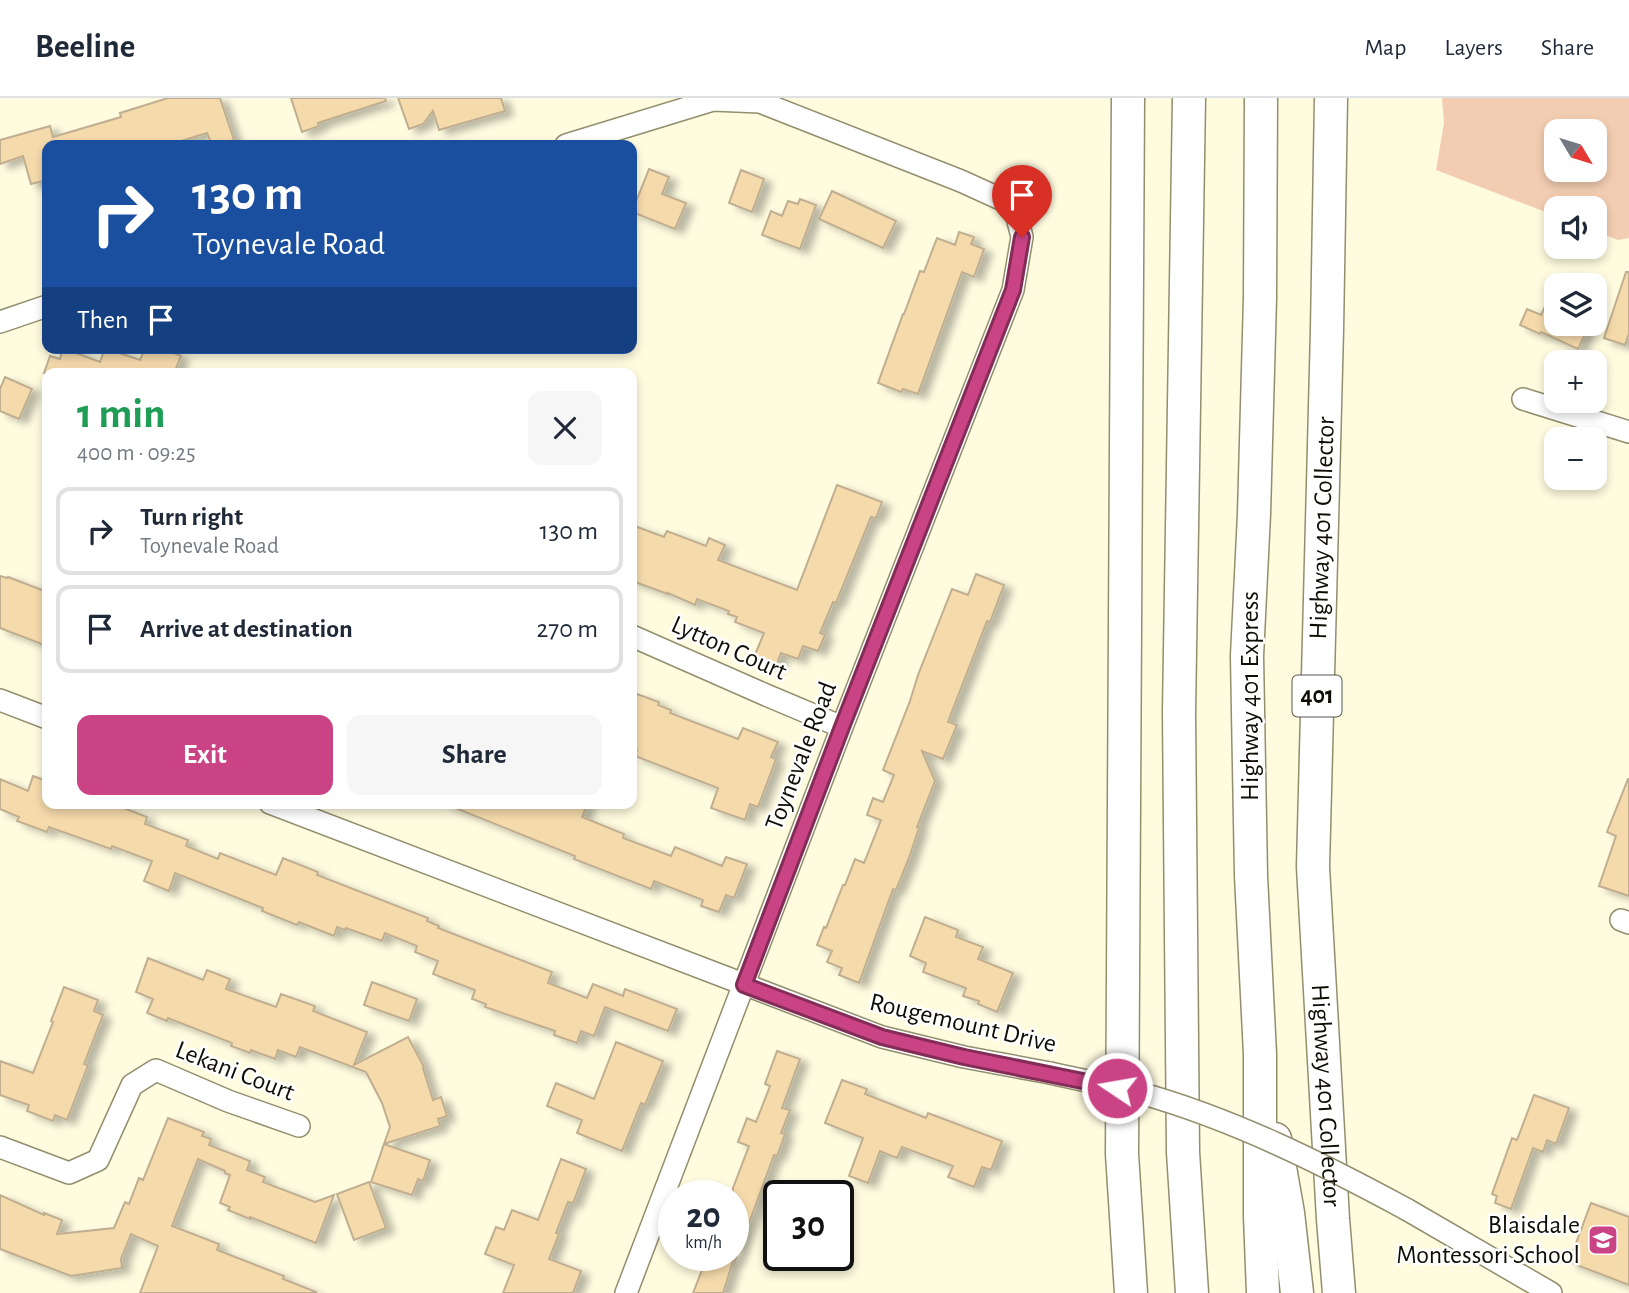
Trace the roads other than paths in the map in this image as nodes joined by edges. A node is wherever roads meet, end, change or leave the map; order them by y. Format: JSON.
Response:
{"nodes":[{"id":1,"x":1128,"y":98,"type":"edge"},
{"id":2,"x":1189,"y":98,"type":"edge"},
{"id":3,"x":1261,"y":98,"type":"edge"},
{"id":4,"x":1331,"y":98,"type":"edge"},
{"id":5,"x":582,"y":140,"type":"edge"},
{"id":6,"x":42,"y":308,"type":"edge"},
{"id":7,"x":0,"y":322,"type":"edge"},
{"id":8,"x":1523,"y":399,"type":"dead end"},
{"id":9,"x":1629,"y":432,"type":"edge"},
{"id":10,"x":637,"y":638,"type":"edge"},
{"id":11,"x":0,"y":700,"type":"edge"},
{"id":12,"x":42,"y":716,"type":"edge"},
{"id":13,"x":842,"y":727,"type":"junction"},
{"id":14,"x":286,"y":809,"type":"edge"},
{"id":15,"x":744,"y":985,"type":"junction"},
{"id":16,"x":1260,"y":1054,"type":"junction"},
{"id":17,"x":299,"y":1126,"type":"dead end"},
{"id":18,"x":0,"y":1147,"type":"edge"},
{"id":19,"x":626,"y":1293,"type":"edge"},
{"id":20,"x":1131,"y":1293,"type":"edge"},
{"id":21,"x":1192,"y":1293,"type":"edge"},
{"id":22,"x":1263,"y":1293,"type":"edge"},
{"id":23,"x":1297,"y":1293,"type":"edge"},
{"id":24,"x":1339,"y":1293,"type":"edge"},
{"id":25,"x":1550,"y":1293,"type":"edge"}],
"edges":[{"from":1,"to":20,"type":"highway"},
{"from":2,"to":21,"type":"highway"},
{"from":3,"to":16,"type":"highway","name":"Highway 401 Express"},
{"from":4,"to":24,"type":"highway","name":"Highway 401 Collector","number":"401"},
{"from":5,"to":13,"type":"street","name":"Toynevale Road"},
{"from":6,"to":7,"type":"street"},
{"from":8,"to":9,"type":"street"},
{"from":10,"to":13,"type":"street","name":"Lytton Court"},
{"from":11,"to":12,"type":"street"},
{"from":13,"to":15,"type":"street","name":"Toynevale Road"},
{"from":14,"to":15,"type":"street","name":"Rougemount Drive"},
{"from":15,"to":19,"type":"street","name":"Toynevale Road"},
{"from":15,"to":25,"type":"street","name":"Rougemount Drive","bridge":true},
{"from":16,"to":22,"type":"highway","name":"Highway 401 Express"},
{"from":16,"to":23,"type":"highway"},
{"from":17,"to":18,"type":"street","name":"Lekani Court"}]}
